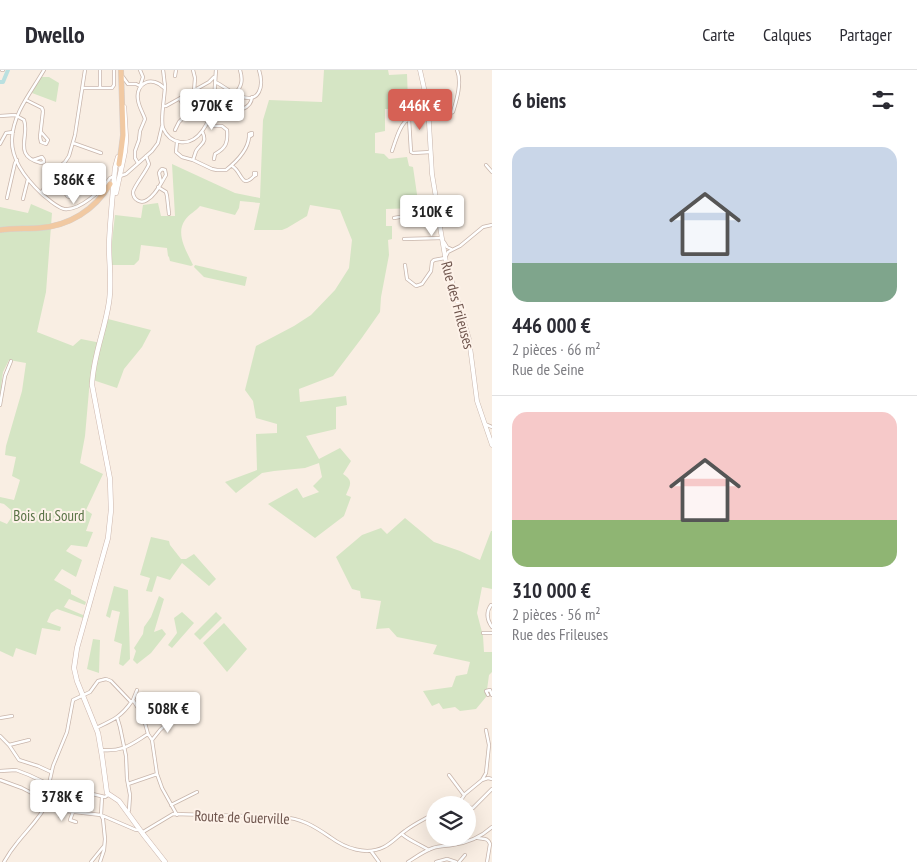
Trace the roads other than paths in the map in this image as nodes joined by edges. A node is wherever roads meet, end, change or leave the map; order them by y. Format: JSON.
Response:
{"nodes":[{"id":1,"x":44,"y":70,"type":"edge"},
{"id":2,"x":85,"y":70,"type":"edge"},
{"id":3,"x":100,"y":70,"type":"edge"},
{"id":4,"x":114,"y":70,"type":"edge"},
{"id":5,"x":163,"y":70,"type":"edge"},
{"id":6,"x":176,"y":70,"type":"edge"},
{"id":7,"x":193,"y":70,"type":"edge"},
{"id":8,"x":216,"y":70,"type":"edge"},
{"id":9,"x":240,"y":70,"type":"edge"},
{"id":10,"x":259,"y":70,"type":"edge"},
{"id":11,"x":420,"y":70,"type":"edge"},
{"id":12,"x":457,"y":70,"type":"edge"},
{"id":13,"x":142,"y":71,"type":"edge"},
{"id":14,"x":121,"y":72,"type":"edge"},
{"id":15,"x":175,"y":76,"type":"dead end"},
{"id":16,"x":216,"y":76,"type":"junction"},
{"id":17,"x":209,"y":82,"type":"junction"},
{"id":18,"x":215,"y":83,"type":"junction"},
{"id":19,"x":140,"y":86,"type":"junction"},
{"id":20,"x":163,"y":86,"type":"junction"},
{"id":21,"x":83,"y":88,"type":"junction"},
{"id":22,"x":100,"y":88,"type":"junction"},
{"id":23,"x":194,"y":90,"type":"junction"},
{"id":24,"x":235,"y":94,"type":"junction"},
{"id":25,"x":252,"y":97,"type":"junction"},
{"id":26,"x":180,"y":99,"type":"junction"},
{"id":27,"x":26,"y":100,"type":"junction"},
{"id":28,"x":164,"y":106,"type":"junction"},
{"id":29,"x":222,"y":115,"type":"dead end"},
{"id":30,"x":429,"y":115,"type":"junction"},
{"id":31,"x":0,"y":116,"type":"edge"},
{"id":32,"x":17,"y":117,"type":"junction"},
{"id":33,"x":409,"y":118,"type":"junction"},
{"id":34,"x":207,"y":123,"type":"junction"},
{"id":35,"x":162,"y":126,"type":"junction"},
{"id":36,"x":175,"y":130,"type":"dead end"},
{"id":37,"x":202,"y":131,"type":"junction"},
{"id":38,"x":13,"y":132,"type":"junction"},
{"id":39,"x":41,"y":132,"type":"dead end"},
{"id":40,"x":166,"y":134,"type":"junction"},
{"id":41,"x":160,"y":136,"type":"junction"},
{"id":42,"x":249,"y":137,"type":"dead end"},
{"id":43,"x":177,"y":142,"type":"junction"},
{"id":44,"x":73,"y":143,"type":"junction"},
{"id":45,"x":0,"y":144,"type":"edge"},
{"id":46,"x":392,"y":151,"type":"dead end"},
{"id":47,"x":431,"y":152,"type":"junction"},
{"id":48,"x":101,"y":153,"type":"dead end"},
{"id":49,"x":146,"y":156,"type":"junction"},
{"id":50,"x":214,"y":159,"type":"dead end"},
{"id":51,"x":17,"y":160,"type":"junction"},
{"id":52,"x":32,"y":160,"type":"dead end"},
{"id":53,"x":193,"y":160,"type":"junction"},
{"id":54,"x":138,"y":163,"type":"junction"},
{"id":55,"x":486,"y":164,"type":"dead end"},
{"id":56,"x":117,"y":166,"type":"joint"},
{"id":57,"x":232,"y":166,"type":"junction"},
{"id":58,"x":492,"y":172,"type":"edge"},
{"id":59,"x":254,"y":176,"type":"dead end"},
{"id":60,"x":28,"y":179,"type":"junction"},
{"id":61,"x":113,"y":180,"type":"junction"},
{"id":62,"x":161,"y":182,"type":"dead end"},
{"id":63,"x":48,"y":183,"type":"junction"},
{"id":64,"x":158,"y":188,"type":"junction"},
{"id":65,"x":41,"y":193,"type":"junction"},
{"id":66,"x":66,"y":194,"type":"dead end"},
{"id":67,"x":7,"y":198,"type":"dead end"},
{"id":68,"x":23,"y":199,"type":"dead end"},
{"id":69,"x":437,"y":209,"type":"junction"},
{"id":70,"x":169,"y":214,"type":"dead end"},
{"id":71,"x":394,"y":218,"type":"dead end"},
{"id":72,"x":492,"y":225,"type":"edge"},
{"id":73,"x":0,"y":230,"type":"edge"},
{"id":74,"x":404,"y":239,"type":"dead end"},
{"id":75,"x":443,"y":240,"type":"junction"},
{"id":76,"x":446,"y":253,"type":"junction"},
{"id":77,"x":405,"y":265,"type":"dead end"},
{"id":78,"x":11,"y":361,"type":"dead end"},
{"id":79,"x":0,"y":405,"type":"edge"},
{"id":80,"x":484,"y":423,"type":"junction"},
{"id":81,"x":492,"y":427,"type":"edge"},
{"id":82,"x":492,"y":445,"type":"edge"},
{"id":83,"x":491,"y":605,"type":"edge"},
{"id":84,"x":492,"y":627,"type":"edge"},
{"id":85,"x":483,"y":633,"type":"dead end"},
{"id":86,"x":492,"y":633,"type":"edge"},
{"id":87,"x":137,"y":690,"type":"dead end"},
{"id":88,"x":82,"y":695,"type":"junction"},
{"id":89,"x":132,"y":701,"type":"junction"},
{"id":90,"x":12,"y":716,"type":"dead end"},
{"id":91,"x":117,"y":717,"type":"junction"},
{"id":92,"x":0,"y":718,"type":"edge"},
{"id":93,"x":173,"y":718,"type":"dead end"},
{"id":94,"x":96,"y":728,"type":"junction"},
{"id":95,"x":486,"y":730,"type":"dead end"},
{"id":96,"x":148,"y":734,"type":"junction"},
{"id":97,"x":0,"y":736,"type":"edge"},
{"id":98,"x":29,"y":740,"type":"dead end"},
{"id":99,"x":152,"y":740,"type":"junction"},
{"id":100,"x":9,"y":745,"type":"junction"},
{"id":101,"x":124,"y":749,"type":"junction"},
{"id":102,"x":101,"y":750,"type":"junction"},
{"id":103,"x":0,"y":771,"type":"edge"},
{"id":104,"x":51,"y":772,"type":"junction"},
{"id":105,"x":158,"y":774,"type":"junction"},
{"id":106,"x":448,"y":776,"type":"dead end"},
{"id":107,"x":492,"y":779,"type":"edge"},
{"id":108,"x":0,"y":780,"type":"edge"},
{"id":109,"x":482,"y":780,"type":"junction"},
{"id":110,"x":49,"y":784,"type":"junction"},
{"id":111,"x":128,"y":784,"type":"junction"},
{"id":112,"x":492,"y":788,"type":"edge"},
{"id":113,"x":197,"y":792,"type":"dead end"},
{"id":114,"x":107,"y":793,"type":"junction"},
{"id":115,"x":464,"y":794,"type":"joint"},
{"id":116,"x":102,"y":796,"type":"junction"},
{"id":117,"x":45,"y":798,"type":"junction"},
{"id":118,"x":48,"y":802,"type":"junction"},
{"id":119,"x":171,"y":805,"type":"junction"},
{"id":120,"x":476,"y":805,"type":"edge"},
{"id":121,"x":63,"y":809,"type":"junction"},
{"id":122,"x":73,"y":812,"type":"junction"},
{"id":123,"x":128,"y":812,"type":"junction"},
{"id":124,"x":101,"y":815,"type":"junction"},
{"id":125,"x":177,"y":815,"type":"junction"},
{"id":126,"x":60,"y":816,"type":"dead end"},
{"id":127,"x":426,"y":819,"type":"edge"},
{"id":128,"x":76,"y":822,"type":"dead end"},
{"id":129,"x":492,"y":827,"type":"edge"},
{"id":130,"x":141,"y":832,"type":"junction"},
{"id":131,"x":402,"y":834,"type":"junction"},
{"id":132,"x":476,"y":838,"type":"joint"},
{"id":133,"x":104,"y":845,"type":"junction"},
{"id":134,"x":448,"y":846,"type":"edge"},
{"id":135,"x":429,"y":850,"type":"junction"},
{"id":136,"x":371,"y":851,"type":"junction"},
{"id":137,"x":465,"y":855,"type":"dead end"},
{"id":138,"x":4,"y":862,"type":"edge"},
{"id":139,"x":91,"y":862,"type":"edge"},
{"id":140,"x":100,"y":862,"type":"edge"},
{"id":141,"x":165,"y":862,"type":"edge"},
{"id":142,"x":379,"y":862,"type":"edge"},
{"id":143,"x":408,"y":862,"type":"edge"},
{"id":144,"x":436,"y":862,"type":"edge"},
{"id":145,"x":458,"y":862,"type":"edge"},
{"id":146,"x":488,"y":862,"type":"edge"}],
"edges":[{"from":1,"to":27,"type":"street"},
{"from":2,"to":21,"type":"street"},
{"from":3,"to":22,"type":"street"},
{"from":4,"to":22,"type":"street"},
{"from":5,"to":20,"type":"street"},
{"from":6,"to":15,"type":"street"},
{"from":7,"to":23,"type":"street"},
{"from":8,"to":16,"type":"street"},
{"from":9,"to":24,"type":"street"},
{"from":10,"to":25,"type":"street"},
{"from":11,"to":30,"type":"street","name":"Rue des Frileuses"},
{"from":12,"to":30,"type":"street"},
{"from":13,"to":19,"type":"street"},
{"from":14,"to":19,"type":"street"},
{"from":14,"to":56,"type":"main road"},
{"from":14,"to":61,"type":"main road"},
{"from":16,"to":17,"type":"street"},
{"from":16,"to":18,"type":"street"},
{"from":17,"to":18,"type":"street"},
{"from":17,"to":23,"type":"street"},
{"from":18,"to":24,"type":"street"},
{"from":18,"to":34,"type":"street"},
{"from":19,"to":20,"type":"street"},
{"from":19,"to":54,"type":"street"},
{"from":20,"to":28,"type":"street"},
{"from":21,"to":22,"type":"street"},
{"from":21,"to":44,"type":"street"},
{"from":23,"to":26,"type":"street"},
{"from":24,"to":25,"type":"street"},
{"from":25,"to":29,"type":"street"},
{"from":26,"to":28,"type":"street"},
{"from":26,"to":36,"type":"street"},
{"from":27,"to":32,"type":"street"},
{"from":27,"to":39,"type":"street"},
{"from":28,"to":35,"type":"street"},
{"from":30,"to":33,"type":"street"},
{"from":30,"to":47,"type":"street","name":"Rue des Frileuses"},
{"from":31,"to":32,"type":"street"},
{"from":32,"to":38,"type":"street"},
{"from":32,"to":52,"type":"street"},
{"from":33,"to":46,"type":"street"},
{"from":33,"to":47,"type":"street"},
{"from":34,"to":37,"type":"street"},
{"from":34,"to":50,"type":"street"},
{"from":35,"to":40,"type":"street"},
{"from":35,"to":41,"type":"street"},
{"from":37,"to":43,"type":"street"},
{"from":37,"to":53,"type":"street"},
{"from":38,"to":45,"type":"street"},
{"from":38,"to":51,"type":"street"},
{"from":40,"to":41,"type":"street"},
{"from":40,"to":43,"type":"street"},
{"from":41,"to":49,"type":"street"},
{"from":42,"to":57,"type":"street"},
{"from":43,"to":53,"type":"street"},
{"from":44,"to":48,"type":"street"},
{"from":44,"to":63,"type":"street"},
{"from":47,"to":69,"type":"street","name":"Rue des Frileuses"},
{"from":49,"to":54,"type":"street"},
{"from":49,"to":64,"type":"street"},
{"from":51,"to":60,"type":"street"},
{"from":51,"to":67,"type":"street"},
{"from":53,"to":57,"type":"street"},
{"from":54,"to":61,"type":"street"},
{"from":55,"to":58,"type":"street"},
{"from":56,"to":61,"type":"main road"},
{"from":57,"to":59,"type":"street"},
{"from":60,"to":65,"type":"street"},
{"from":60,"to":68,"type":"street"},
{"from":61,"to":65,"type":"street"},
{"from":61,"to":73,"type":"main road"},
{"from":61,"to":88,"type":"main road"},
{"from":62,"to":64,"type":"street"},
{"from":63,"to":65,"type":"street"},
{"from":63,"to":66,"type":"street"},
{"from":64,"to":70,"type":"street"},
{"from":69,"to":71,"type":"street"},
{"from":69,"to":75,"type":"street","name":"Rue des Frileuses"},
{"from":72,"to":76,"type":"street"},
{"from":74,"to":75,"type":"street"},
{"from":75,"to":76,"type":"street","name":"Rue des Frileuses"},
{"from":76,"to":77,"type":"street"},
{"from":76,"to":80,"type":"street","name":"Rue des Frileuses"},
{"from":78,"to":79,"type":"street"},
{"from":80,"to":81,"type":"street"},
{"from":80,"to":82,"type":"street","name":"Rue des Frileuses"},
{"from":83,"to":84,"type":"street"},
{"from":85,"to":86,"type":"street"},
{"from":87,"to":89,"type":"street"},
{"from":88,"to":89,"type":"street"},
{"from":88,"to":94,"type":"main road"},
{"from":88,"to":104,"type":"street"},
{"from":89,"to":91,"type":"street"},
{"from":89,"to":96,"type":"street"},
{"from":90,"to":92,"type":"street"},
{"from":91,"to":94,"type":"street"},
{"from":91,"to":101,"type":"street"},
{"from":93,"to":99,"type":"street"},
{"from":94,"to":102,"type":"main road"},
{"from":95,"to":109,"type":"street"},
{"from":96,"to":99,"type":"street"},
{"from":96,"to":101,"type":"street"},
{"from":97,"to":100,"type":"street"},
{"from":98,"to":100,"type":"street"},
{"from":99,"to":105,"type":"street"},
{"from":100,"to":104,"type":"street"},
{"from":101,"to":102,"type":"street"},
{"from":101,"to":111,"type":"street"},
{"from":102,"to":114,"type":"main road"},
{"from":103,"to":110,"type":"street"},
{"from":104,"to":110,"type":"street"},
{"from":105,"to":111,"type":"street"},
{"from":105,"to":119,"type":"street"},
{"from":106,"to":115,"type":"street"},
{"from":107,"to":109,"type":"street"},
{"from":108,"to":117,"type":"street"},
{"from":109,"to":115,"type":"street"},
{"from":110,"to":116,"type":"street"},
{"from":110,"to":117,"type":"street"},
{"from":111,"to":123,"type":"street"},
{"from":112,"to":120,"type":"street"},
{"from":113,"to":119,"type":"street"},
{"from":114,"to":116,"type":"street"},
{"from":114,"to":123,"type":"main road"},
{"from":116,"to":124,"type":"street"},
{"from":117,"to":118,"type":"street"},
{"from":118,"to":121,"type":"street"},
{"from":118,"to":138,"type":"street"},
{"from":119,"to":125,"type":"street"},
{"from":121,"to":122,"type":"street"},
{"from":121,"to":126,"type":"street"},
{"from":122,"to":124,"type":"street"},
{"from":122,"to":128,"type":"street"},
{"from":123,"to":130,"type":"main road"},
{"from":124,"to":130,"type":"street"},
{"from":124,"to":133,"type":"street"},
{"from":125,"to":130,"type":"street","name":"Route de Guerville"},
{"from":125,"to":136,"type":"street","name":"Route de Guerville"},
{"from":127,"to":131,"type":"street"},
{"from":129,"to":132,"type":"street"},
{"from":130,"to":141,"type":"main road"},
{"from":131,"to":135,"type":"street"},
{"from":131,"to":136,"type":"street"},
{"from":132,"to":146,"type":"street"},
{"from":133,"to":139,"type":"street"},
{"from":133,"to":140,"type":"street"},
{"from":134,"to":135,"type":"street"},
{"from":135,"to":143,"type":"street"},
{"from":136,"to":142,"type":"street"},
{"from":137,"to":145,"type":"street"},
{"from":144,"to":145,"type":"street"}]}
